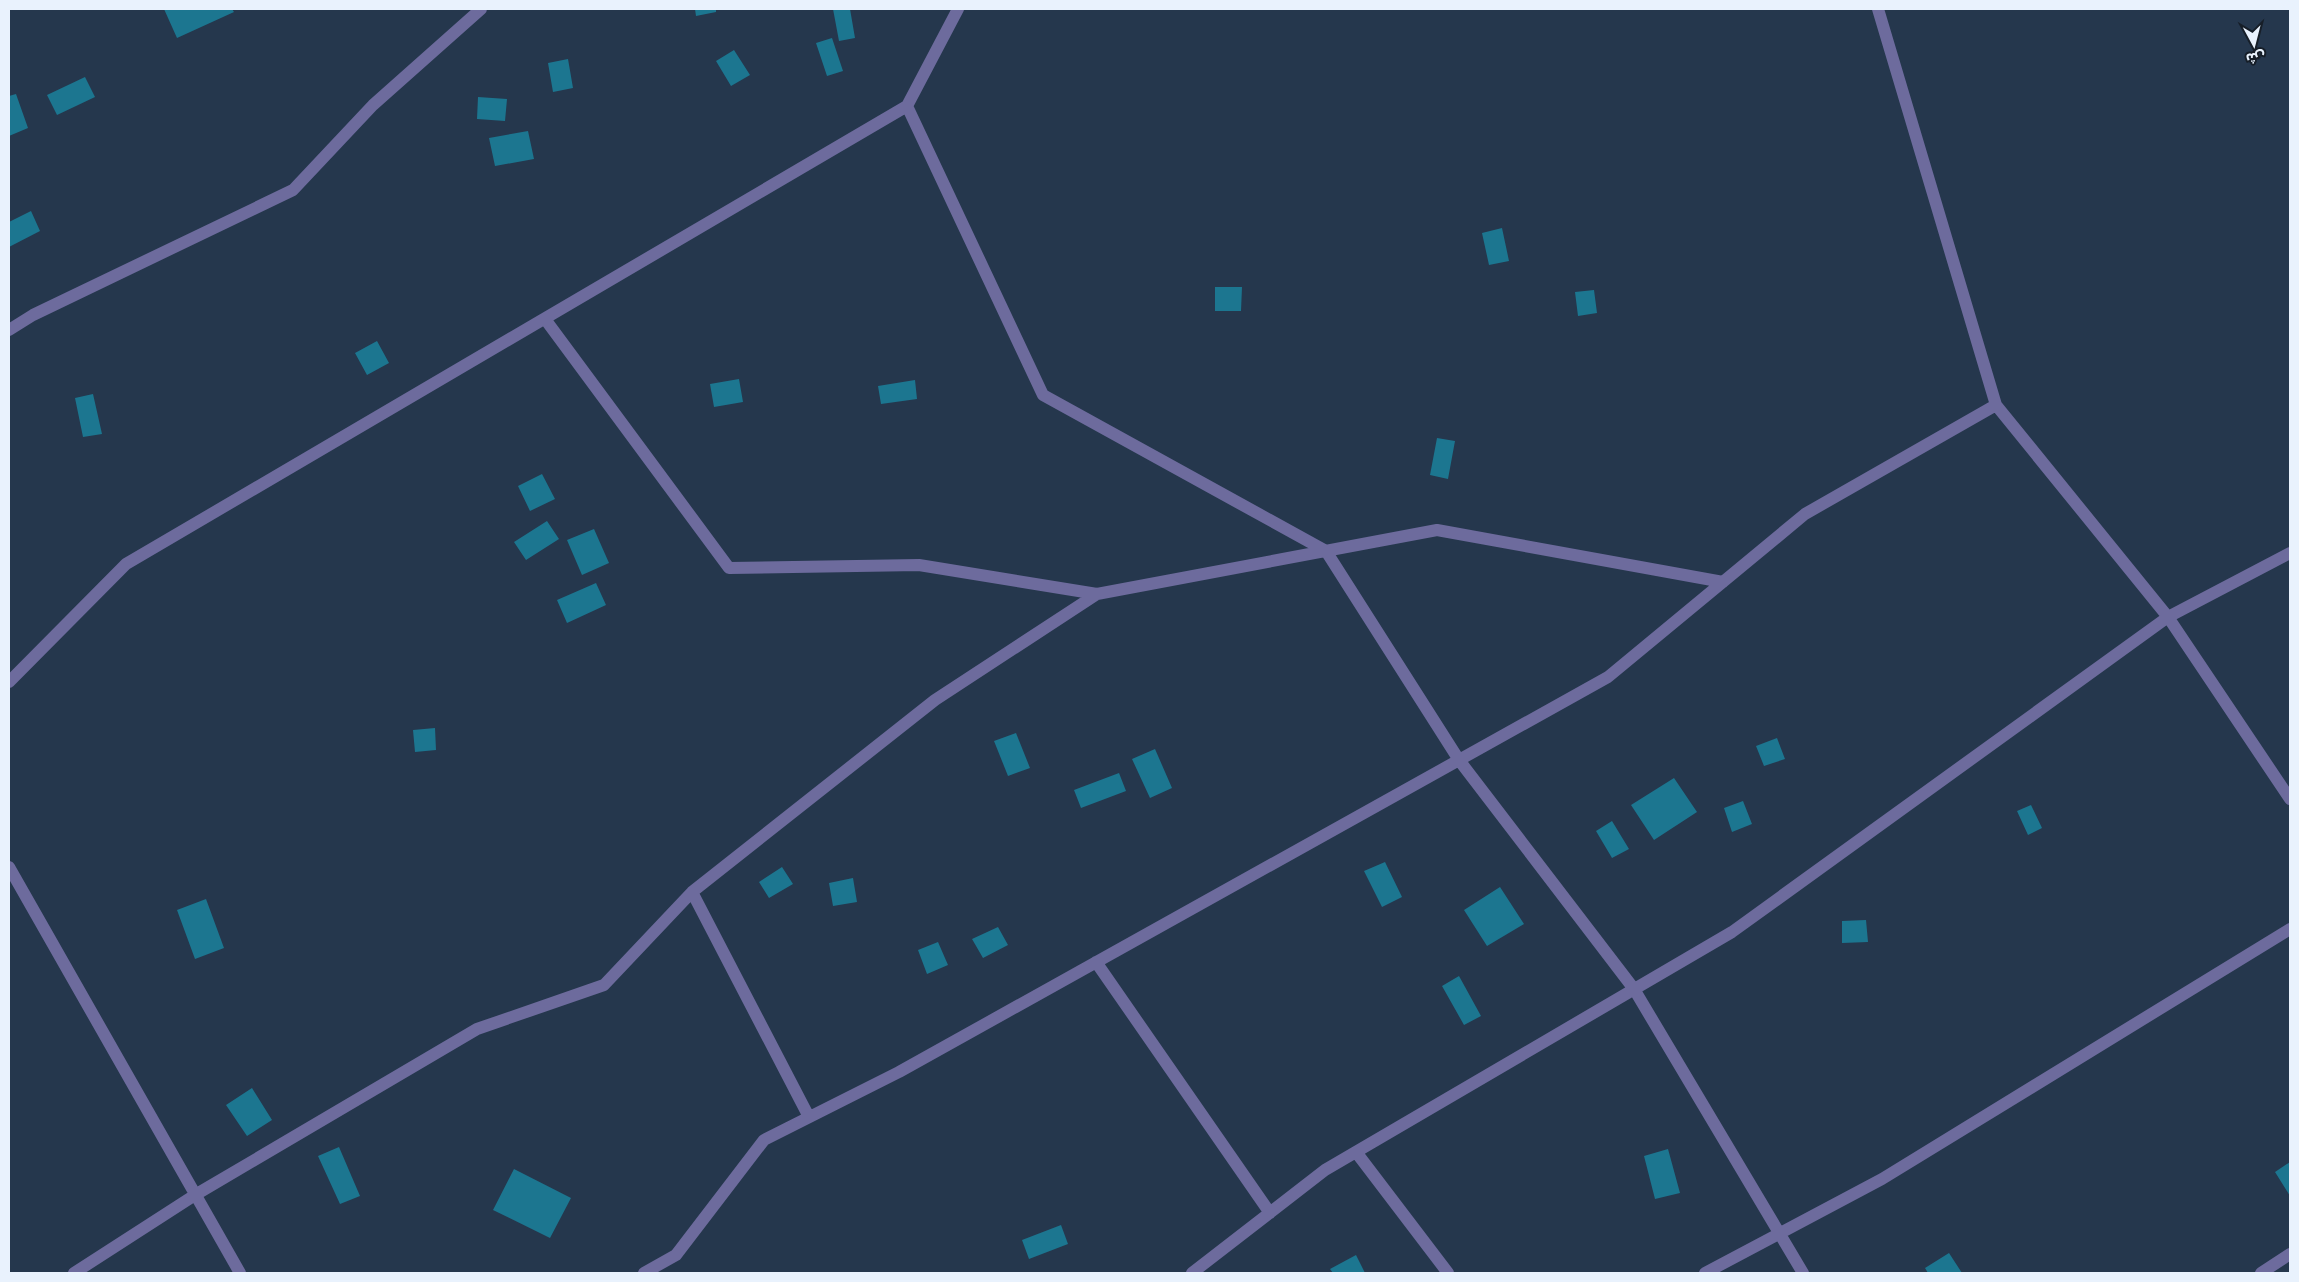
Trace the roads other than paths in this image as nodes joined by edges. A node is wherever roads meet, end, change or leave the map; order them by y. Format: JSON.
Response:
{"nodes":[{"id":1,"x":481,"y":9,"type":"edge"},
{"id":2,"x":958,"y":9,"type":"edge"},
{"id":3,"x":1878,"y":9,"type":"edge"},
{"id":4,"x":907,"y":106,"type":"junction"},
{"id":5,"x":545,"y":319,"type":"junction"},
{"id":6,"x":9,"y":330,"type":"edge"},
{"id":7,"x":1996,"y":405,"type":"junction"},
{"id":8,"x":1326,"y":551,"type":"junction"},
{"id":9,"x":2290,"y":553,"type":"edge"},
{"id":10,"x":1723,"y":582,"type":"junction"},
{"id":11,"x":1098,"y":594,"type":"junction"},
{"id":12,"x":2168,"y":617,"type":"junction"},
{"id":13,"x":9,"y":682,"type":"edge"},
{"id":14,"x":1459,"y":760,"type":"junction"},
{"id":15,"x":2290,"y":798,"type":"edge"},
{"id":16,"x":9,"y":868,"type":"edge"},
{"id":17,"x":692,"y":892,"type":"junction"},
{"id":18,"x":2290,"y":929,"type":"edge"},
{"id":19,"x":1096,"y":962,"type":"junction"},
{"id":20,"x":1634,"y":990,"type":"junction"},
{"id":21,"x":809,"y":1117,"type":"junction"},
{"id":22,"x":1356,"y":1152,"type":"junction"},
{"id":23,"x":195,"y":1195,"type":"junction"},
{"id":24,"x":1270,"y":1213,"type":"junction"},
{"id":25,"x":1779,"y":1234,"type":"junction"},
{"id":26,"x":2290,"y":1254,"type":"edge"},
{"id":27,"x":74,"y":1273,"type":"edge"},
{"id":28,"x":240,"y":1273,"type":"edge"},
{"id":29,"x":644,"y":1273,"type":"edge"},
{"id":30,"x":1192,"y":1273,"type":"edge"},
{"id":31,"x":1448,"y":1273,"type":"edge"},
{"id":32,"x":1705,"y":1273,"type":"edge"},
{"id":33,"x":1803,"y":1273,"type":"edge"},
{"id":34,"x":2261,"y":1273,"type":"edge"}],
"edges":[{"from":1,"to":6,"type":"street"},
{"from":2,"to":4,"type":"street"},
{"from":3,"to":7,"type":"street"},
{"from":4,"to":5,"type":"street"},
{"from":4,"to":8,"type":"street"},
{"from":5,"to":11,"type":"street"},
{"from":5,"to":13,"type":"street"},
{"from":7,"to":10,"type":"street"},
{"from":7,"to":12,"type":"street"},
{"from":8,"to":10,"type":"street"},
{"from":8,"to":11,"type":"street"},
{"from":8,"to":14,"type":"street"},
{"from":9,"to":12,"type":"street"},
{"from":10,"to":14,"type":"street"},
{"from":11,"to":17,"type":"street"},
{"from":12,"to":15,"type":"street"},
{"from":12,"to":20,"type":"street"},
{"from":14,"to":19,"type":"street"},
{"from":14,"to":20,"type":"street"},
{"from":16,"to":23,"type":"street"},
{"from":17,"to":21,"type":"street"},
{"from":17,"to":23,"type":"street"},
{"from":18,"to":25,"type":"street"},
{"from":19,"to":21,"type":"street"},
{"from":19,"to":24,"type":"street"},
{"from":20,"to":22,"type":"street"},
{"from":20,"to":25,"type":"street"},
{"from":21,"to":29,"type":"street"},
{"from":22,"to":24,"type":"street"},
{"from":22,"to":31,"type":"street"},
{"from":23,"to":27,"type":"street"},
{"from":23,"to":28,"type":"street"},
{"from":24,"to":30,"type":"street"},
{"from":25,"to":32,"type":"street"},
{"from":25,"to":33,"type":"street"},
{"from":26,"to":34,"type":"street"}]}
